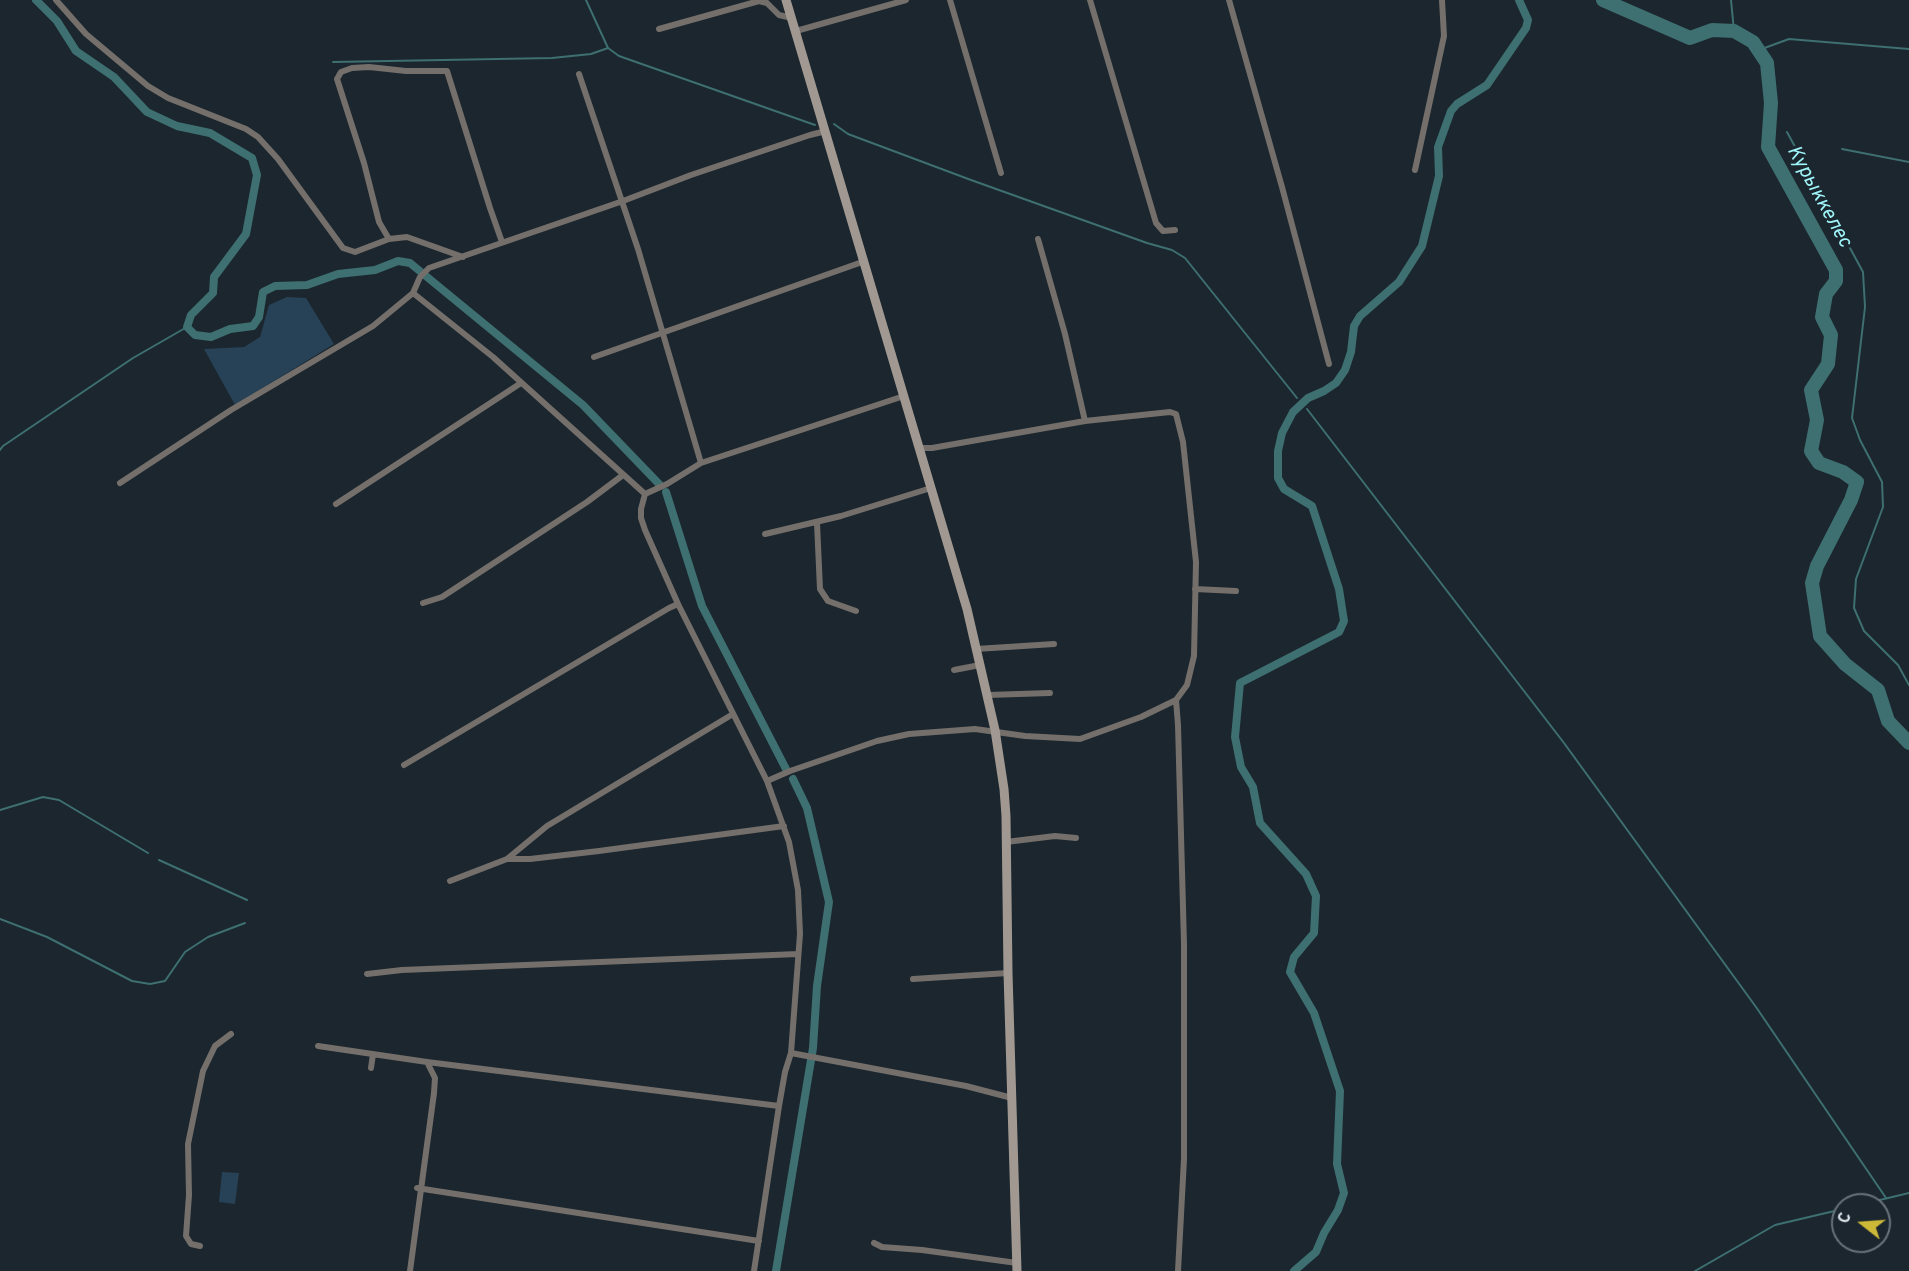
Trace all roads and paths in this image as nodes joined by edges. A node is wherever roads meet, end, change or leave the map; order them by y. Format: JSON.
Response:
{"nodes":[{"id":1,"x":56,"y":0,"type":"edge"},
{"id":2,"x":786,"y":0,"type":"edge"},
{"id":3,"x":906,"y":0,"type":"edge"},
{"id":4,"x":950,"y":0,"type":"edge"},
{"id":5,"x":1090,"y":0,"type":"edge"},
{"id":6,"x":1229,"y":0,"type":"edge"},
{"id":7,"x":1442,"y":0,"type":"edge"},
{"id":8,"x":792,"y":18,"type":"junction"},
{"id":9,"x":659,"y":29,"type":"dead end"},
{"id":10,"x":796,"y":32,"type":"junction"},
{"id":11,"x":579,"y":74,"type":"dead end"},
{"id":12,"x":826,"y":131,"type":"junction"},
{"id":13,"x":1415,"y":171,"type":"dead end"},
{"id":14,"x":1001,"y":173,"type":"dead end"},
{"id":15,"x":622,"y":201,"type":"junction"},
{"id":16,"x":1175,"y":230,"type":"dead end"},
{"id":17,"x":389,"y":238,"type":"junction"},
{"id":18,"x":1038,"y":239,"type":"dead end"},
{"id":19,"x":502,"y":242,"type":"junction"},
{"id":20,"x":464,"y":258,"type":"junction"},
{"id":21,"x":865,"y":261,"type":"junction"},
{"id":22,"x":413,"y":293,"type":"junction"},
{"id":23,"x":662,"y":333,"type":"junction"},
{"id":24,"x":594,"y":357,"type":"dead end"},
{"id":25,"x":1329,"y":364,"type":"dead end"},
{"id":26,"x":521,"y":383,"type":"junction"},
{"id":27,"x":904,"y":396,"type":"junction"},
{"id":28,"x":1085,"y":421,"type":"junction"},
{"id":29,"x":919,"y":448,"type":"junction"},
{"id":30,"x":701,"y":463,"type":"junction"},
{"id":31,"x":623,"y":475,"type":"junction"},
{"id":32,"x":120,"y":483,"type":"dead end"},
{"id":33,"x":932,"y":488,"type":"junction"},
{"id":34,"x":645,"y":494,"type":"junction"},
{"id":35,"x":336,"y":504,"type":"dead end"},
{"id":36,"x":817,"y":523,"type":"junction"},
{"id":37,"x":765,"y":534,"type":"dead end"},
{"id":38,"x":1195,"y":589,"type":"junction"},
{"id":39,"x":1236,"y":591,"type":"dead end"},
{"id":40,"x":423,"y":603,"type":"dead end"},
{"id":41,"x":678,"y":604,"type":"junction"},
{"id":42,"x":856,"y":611,"type":"dead end"},
{"id":43,"x":1054,"y":644,"type":"dead end"},
{"id":44,"x":976,"y":649,"type":"junction"},
{"id":45,"x":980,"y":665,"type":"junction"},
{"id":46,"x":954,"y":670,"type":"dead end"},
{"id":47,"x":1050,"y":693,"type":"dead end"},
{"id":48,"x":987,"y":696,"type":"junction"},
{"id":49,"x":1176,"y":700,"type":"junction"},
{"id":50,"x":734,"y":714,"type":"junction"},
{"id":51,"x":995,"y":730,"type":"junction"},
{"id":52,"x":404,"y":765,"type":"dead end"},
{"id":53,"x":767,"y":781,"type":"junction"},
{"id":54,"x":784,"y":826,"type":"junction"},
{"id":55,"x":1076,"y":838,"type":"dead end"},
{"id":56,"x":1006,"y":842,"type":"junction"},
{"id":57,"x":507,"y":859,"type":"junction"},
{"id":58,"x":450,"y":881,"type":"dead end"},
{"id":59,"x":798,"y":954,"type":"junction"},
{"id":60,"x":1008,"y":973,"type":"junction"},
{"id":61,"x":368,"y":974,"type":"dead end"},
{"id":62,"x":913,"y":980,"type":"dead end"},
{"id":63,"x":231,"y":1034,"type":"dead end"},
{"id":64,"x":318,"y":1046,"type":"dead end"},
{"id":65,"x":791,"y":1053,"type":"junction"},
{"id":66,"x":373,"y":1054,"type":"junction"},
{"id":67,"x":427,"y":1062,"type":"junction"},
{"id":68,"x":371,"y":1068,"type":"dead end"},
{"id":69,"x":1012,"y":1098,"type":"junction"},
{"id":70,"x":778,"y":1106,"type":"junction"},
{"id":71,"x":419,"y":1189,"type":"junction"},
{"id":72,"x":759,"y":1241,"type":"junction"},
{"id":73,"x":874,"y":1243,"type":"dead end"},
{"id":74,"x":200,"y":1246,"type":"dead end"},
{"id":75,"x":1017,"y":1267,"type":"edge"},
{"id":76,"x":410,"y":1271,"type":"edge"},
{"id":77,"x":754,"y":1271,"type":"edge"},
{"id":78,"x":1178,"y":1271,"type":"edge"}],
"edges":[{"from":1,"to":17,"type":"street"},
{"from":2,"to":8,"type":"main road"},
{"from":3,"to":10,"type":"street"},
{"from":4,"to":14,"type":"street"},
{"from":5,"to":16,"type":"street"},
{"from":6,"to":25,"type":"street"},
{"from":7,"to":13,"type":"street"},
{"from":8,"to":9,"type":"street"},
{"from":8,"to":10,"type":"main road"},
{"from":10,"to":12,"type":"main road"},
{"from":11,"to":15,"type":"street"},
{"from":12,"to":15,"type":"street"},
{"from":12,"to":21,"type":"main road"},
{"from":15,"to":19,"type":"street"},
{"from":15,"to":23,"type":"street"},
{"from":17,"to":19,"type":"street"},
{"from":17,"to":20,"type":"street"},
{"from":18,"to":28,"type":"street"},
{"from":19,"to":20,"type":"street"},
{"from":20,"to":22,"type":"street"},
{"from":21,"to":23,"type":"street"},
{"from":21,"to":27,"type":"main road"},
{"from":22,"to":26,"type":"street"},
{"from":22,"to":32,"type":"street"},
{"from":23,"to":24,"type":"street"},
{"from":23,"to":30,"type":"street"},
{"from":26,"to":31,"type":"street"},
{"from":26,"to":35,"type":"street"},
{"from":27,"to":29,"type":"main road"},
{"from":27,"to":30,"type":"street"},
{"from":28,"to":29,"type":"street"},
{"from":28,"to":38,"type":"street"},
{"from":29,"to":33,"type":"main road"},
{"from":30,"to":34,"type":"street"},
{"from":31,"to":34,"type":"street"},
{"from":31,"to":40,"type":"street"},
{"from":33,"to":36,"type":"street"},
{"from":33,"to":44,"type":"main road"},
{"from":34,"to":41,"type":"street"},
{"from":36,"to":37,"type":"street"},
{"from":36,"to":42,"type":"street"},
{"from":38,"to":39,"type":"street"},
{"from":38,"to":49,"type":"street"},
{"from":41,"to":50,"type":"street"},
{"from":41,"to":52,"type":"street"},
{"from":43,"to":44,"type":"street"},
{"from":44,"to":45,"type":"main road"},
{"from":45,"to":46,"type":"street"},
{"from":45,"to":48,"type":"main road"},
{"from":47,"to":48,"type":"street"},
{"from":48,"to":51,"type":"main road"},
{"from":49,"to":51,"type":"street"},
{"from":49,"to":78,"type":"street"},
{"from":50,"to":53,"type":"street"},
{"from":50,"to":57,"type":"street"},
{"from":51,"to":53,"type":"street"},
{"from":51,"to":56,"type":"main road"},
{"from":53,"to":54,"type":"street"},
{"from":54,"to":57,"type":"street"},
{"from":54,"to":59,"type":"street"},
{"from":55,"to":56,"type":"street"},
{"from":56,"to":60,"type":"main road"},
{"from":57,"to":58,"type":"street"},
{"from":59,"to":61,"type":"street"},
{"from":59,"to":65,"type":"street"},
{"from":60,"to":62,"type":"street"},
{"from":60,"to":69,"type":"main road"},
{"from":63,"to":74,"type":"street"},
{"from":64,"to":66,"type":"street"},
{"from":65,"to":69,"type":"street"},
{"from":65,"to":70,"type":"street"},
{"from":66,"to":67,"type":"street"},
{"from":66,"to":68,"type":"street"},
{"from":67,"to":70,"type":"street"},
{"from":67,"to":71,"type":"street"},
{"from":69,"to":75,"type":"main road"},
{"from":70,"to":72,"type":"street"},
{"from":71,"to":72,"type":"street"},
{"from":71,"to":76,"type":"street"},
{"from":72,"to":77,"type":"street"},
{"from":73,"to":75,"type":"street"}]}
